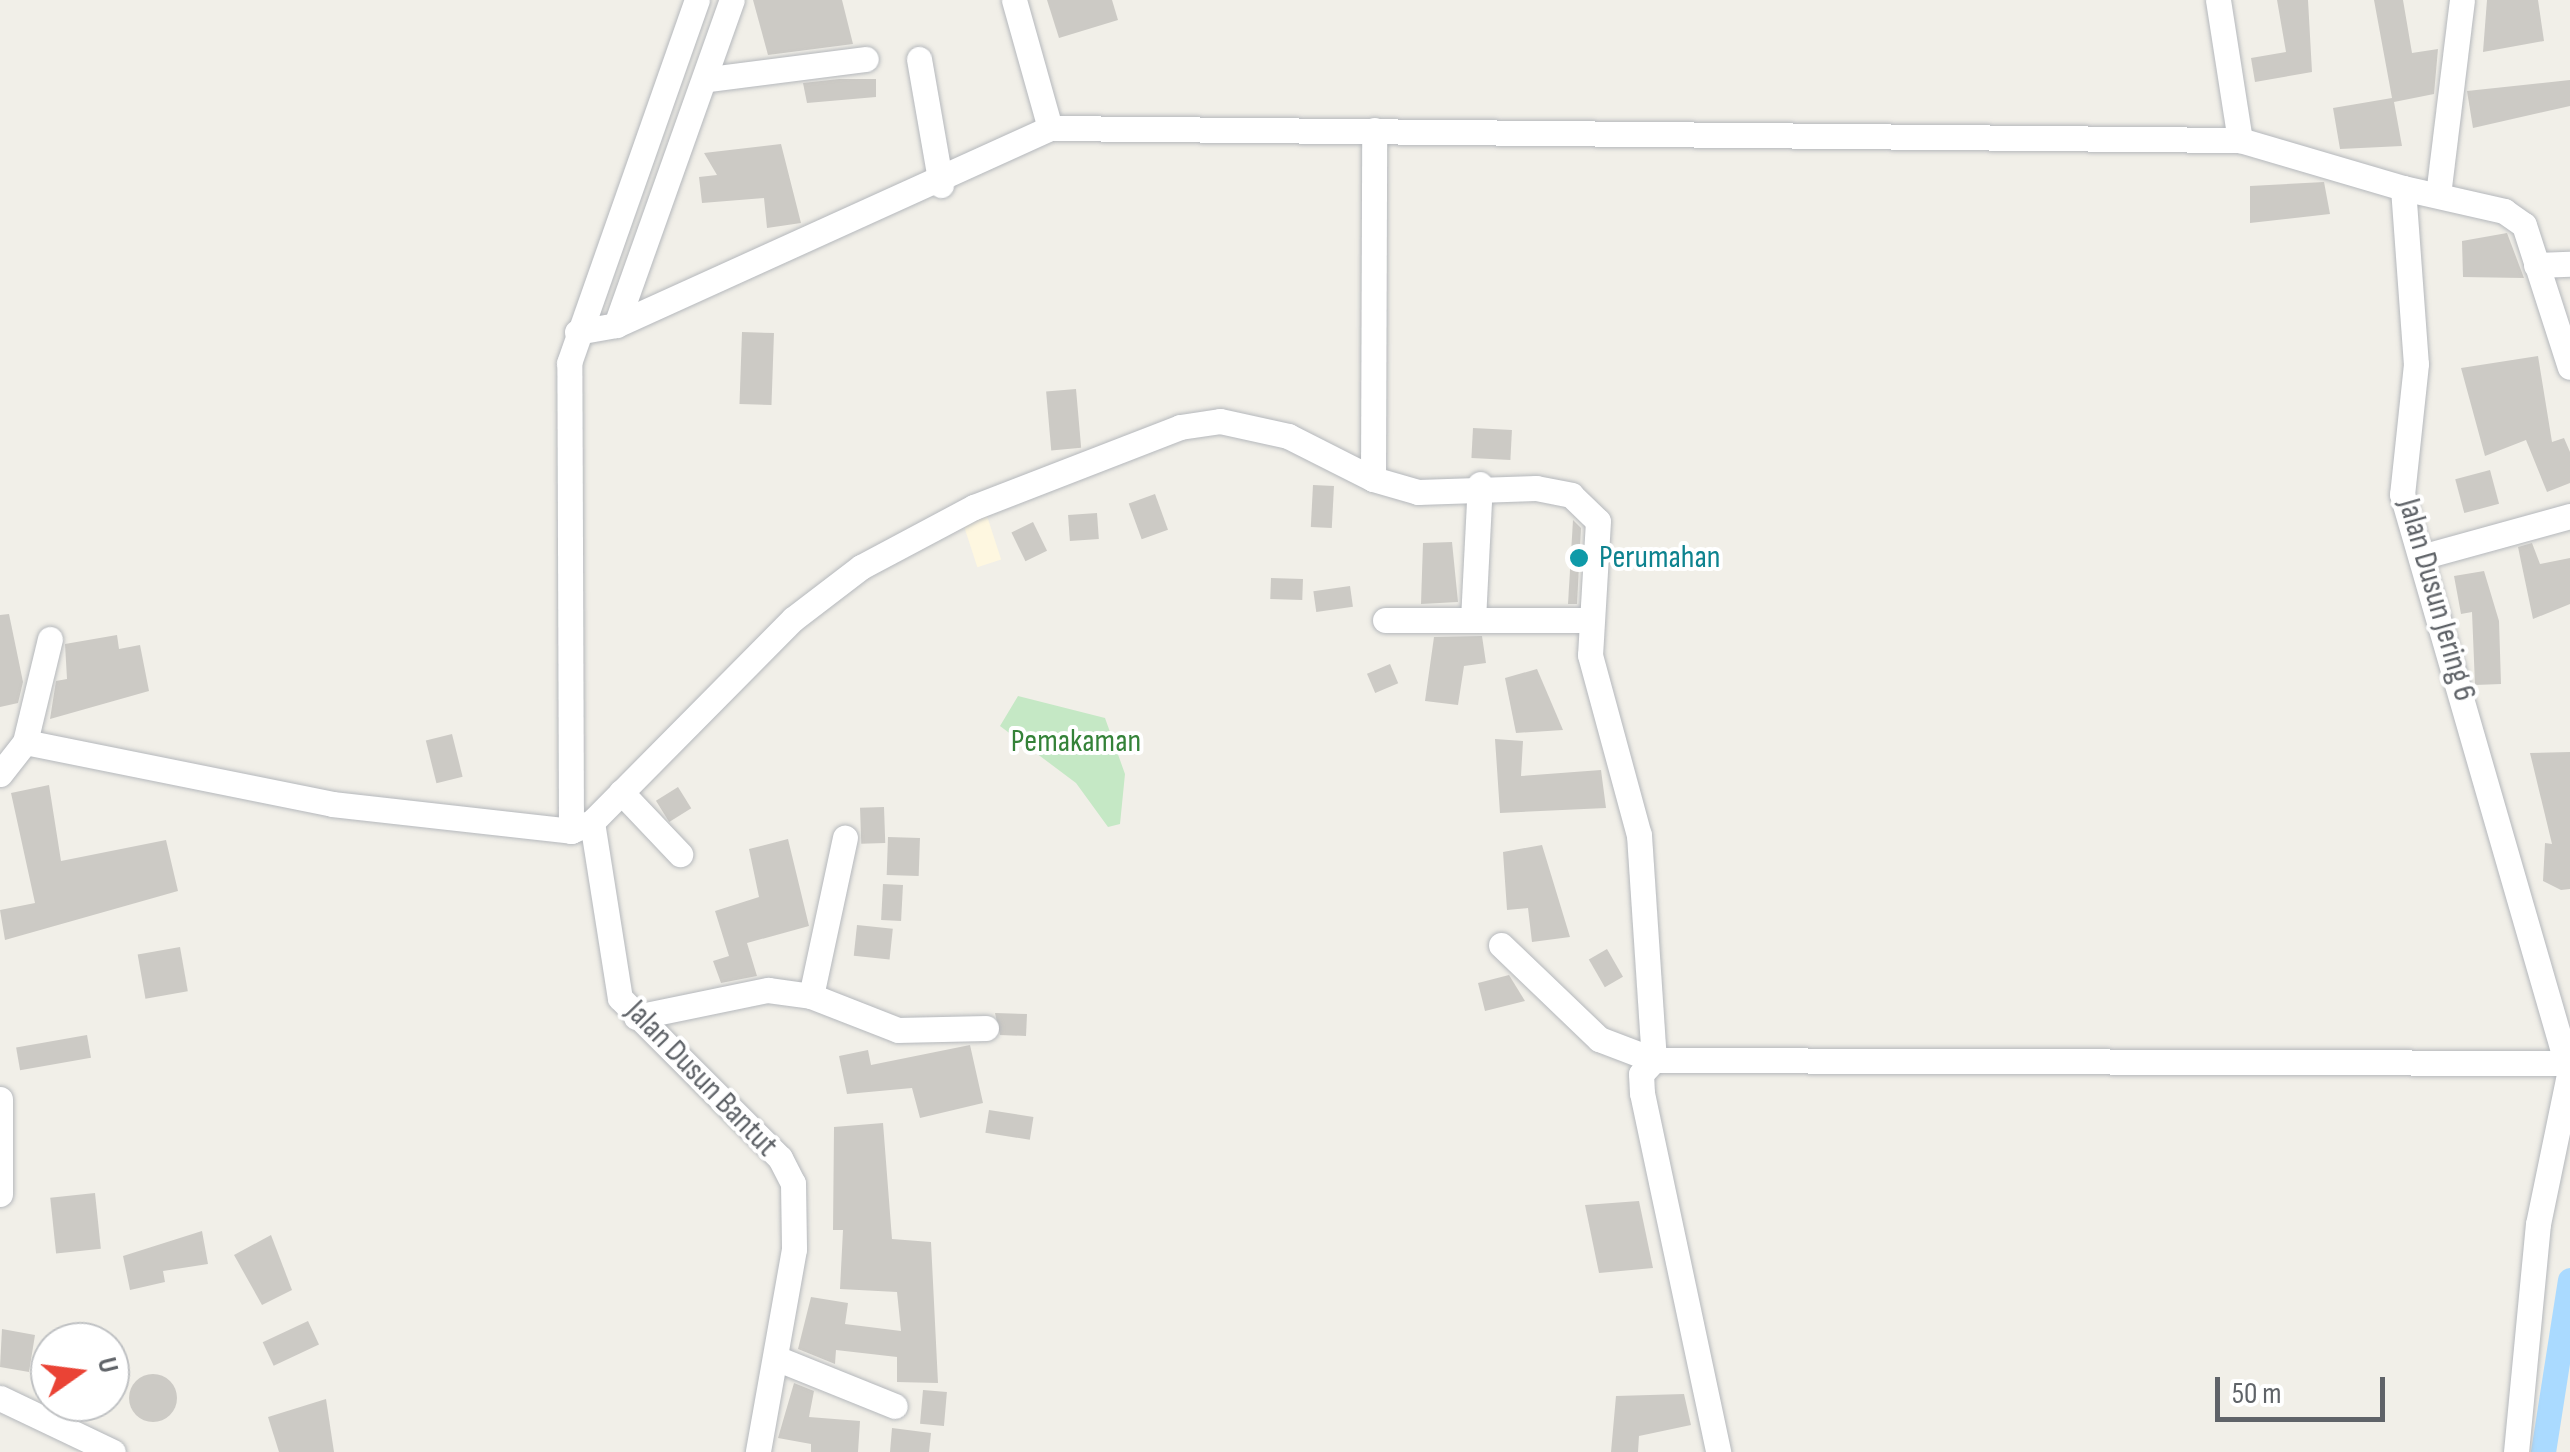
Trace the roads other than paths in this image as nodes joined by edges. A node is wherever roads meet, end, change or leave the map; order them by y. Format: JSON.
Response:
{"nodes":[{"id":1,"x":697,"y":0,"type":"edge"},
{"id":2,"x":732,"y":0,"type":"edge"},
{"id":3,"x":1014,"y":0,"type":"edge"},
{"id":4,"x":2218,"y":0,"type":"edge"},
{"id":5,"x":2462,"y":0,"type":"edge"},
{"id":6,"x":866,"y":59,"type":"dead end"},
{"id":7,"x":919,"y":59,"type":"dead end"},
{"id":8,"x":709,"y":79,"type":"junction"},
{"id":9,"x":1050,"y":128,"type":"junction"},
{"id":10,"x":1374,"y":130,"type":"junction"},
{"id":11,"x":2240,"y":140,"type":"junction"},
{"id":12,"x":941,"y":184,"type":"junction"},
{"id":13,"x":2403,"y":188,"type":"junction"},
{"id":14,"x":2438,"y":196,"type":"junction"},
{"id":15,"x":2570,"y":264,"type":"edge"},
{"id":16,"x":2536,"y":265,"type":"junction"},
{"id":17,"x":595,"y":329,"type":"junction"},
{"id":18,"x":2570,"y":366,"type":"edge"},
{"id":19,"x":1373,"y":479,"type":"junction"},
{"id":20,"x":1480,"y":484,"type":"junction"},
{"id":21,"x":2570,"y":516,"type":"edge"},
{"id":22,"x":2421,"y":557,"type":"junction"},
{"id":23,"x":1385,"y":620,"type":"dead end"},
{"id":24,"x":1472,"y":620,"type":"junction"},
{"id":25,"x":1591,"y":620,"type":"junction"},
{"id":26,"x":50,"y":639,"type":"dead end"},
{"id":27,"x":24,"y":742,"type":"junction"},
{"id":28,"x":0,"y":774,"type":"edge"},
{"id":29,"x":622,"y":792,"type":"junction"},
{"id":30,"x":581,"y":826,"type":"junction"},
{"id":31,"x":845,"y":838,"type":"dead end"},
{"id":32,"x":680,"y":854,"type":"dead end"},
{"id":33,"x":1502,"y":945,"type":"dead end"},
{"id":34,"x":811,"y":996,"type":"junction"},
{"id":35,"x":636,"y":1017,"type":"junction"},
{"id":36,"x":986,"y":1028,"type":"dead end"},
{"id":37,"x":1654,"y":1060,"type":"junction"},
{"id":38,"x":2567,"y":1068,"type":"edge"},
{"id":39,"x":0,"y":1099,"type":"edge"},
{"id":40,"x":0,"y":1174,"type":"edge"},
{"id":41,"x":0,"y":1194,"type":"edge"},
{"id":42,"x":776,"y":1358,"type":"junction"},
{"id":43,"x":0,"y":1398,"type":"edge"},
{"id":44,"x":896,"y":1406,"type":"dead end"},
{"id":45,"x":113,"y":1452,"type":"edge"},
{"id":46,"x":758,"y":1452,"type":"edge"},
{"id":47,"x":1718,"y":1452,"type":"edge"},
{"id":48,"x":2516,"y":1452,"type":"edge"}],
"edges":[{"from":1,"to":17,"type":"street"},
{"from":2,"to":8,"type":"street"},
{"from":3,"to":9,"type":"street"},
{"from":4,"to":11,"type":"street"},
{"from":5,"to":14,"type":"street"},
{"from":6,"to":8,"type":"street"},
{"from":7,"to":12,"type":"street"},
{"from":8,"to":17,"type":"street"},
{"from":9,"to":10,"type":"street"},
{"from":9,"to":12,"type":"street"},
{"from":10,"to":11,"type":"street"},
{"from":10,"to":19,"type":"street"},
{"from":11,"to":13,"type":"street"},
{"from":12,"to":17,"type":"street"},
{"from":13,"to":14,"type":"street"},
{"from":13,"to":22,"type":"street","name":"Jalan Dusun Jering 6"},
{"from":14,"to":16,"type":"street"},
{"from":15,"to":16,"type":"street"},
{"from":16,"to":18,"type":"street"},
{"from":17,"to":30,"type":"street","name":"Jalan Dusun Bantut"},
{"from":19,"to":20,"type":"street"},
{"from":19,"to":29,"type":"street"},
{"from":20,"to":24,"type":"street"},
{"from":20,"to":25,"type":"street"},
{"from":21,"to":22,"type":"street"},
{"from":22,"to":38,"type":"street","name":"Jalan Dusun Jering 6"},
{"from":23,"to":24,"type":"street"},
{"from":24,"to":25,"type":"street"},
{"from":25,"to":37,"type":"street"},
{"from":26,"to":27,"type":"street"},
{"from":27,"to":28,"type":"street"},
{"from":27,"to":30,"type":"street"},
{"from":29,"to":30,"type":"street"},
{"from":29,"to":32,"type":"street"},
{"from":30,"to":35,"type":"street","name":"Jalan Dusun Bantut"},
{"from":31,"to":34,"type":"street"},
{"from":33,"to":37,"type":"street"},
{"from":34,"to":35,"type":"street"},
{"from":34,"to":36,"type":"street"},
{"from":35,"to":42,"type":"street","name":"Jalan Dusun Bantut"},
{"from":37,"to":38,"type":"street"},
{"from":37,"to":47,"type":"street"},
{"from":38,"to":48,"type":"street"},
{"from":39,"to":40,"type":"street"},
{"from":40,"to":41,"type":"street"},
{"from":42,"to":44,"type":"street"},
{"from":42,"to":46,"type":"street","name":"Jalan Dusun Bantut"},
{"from":43,"to":45,"type":"street"}]}
